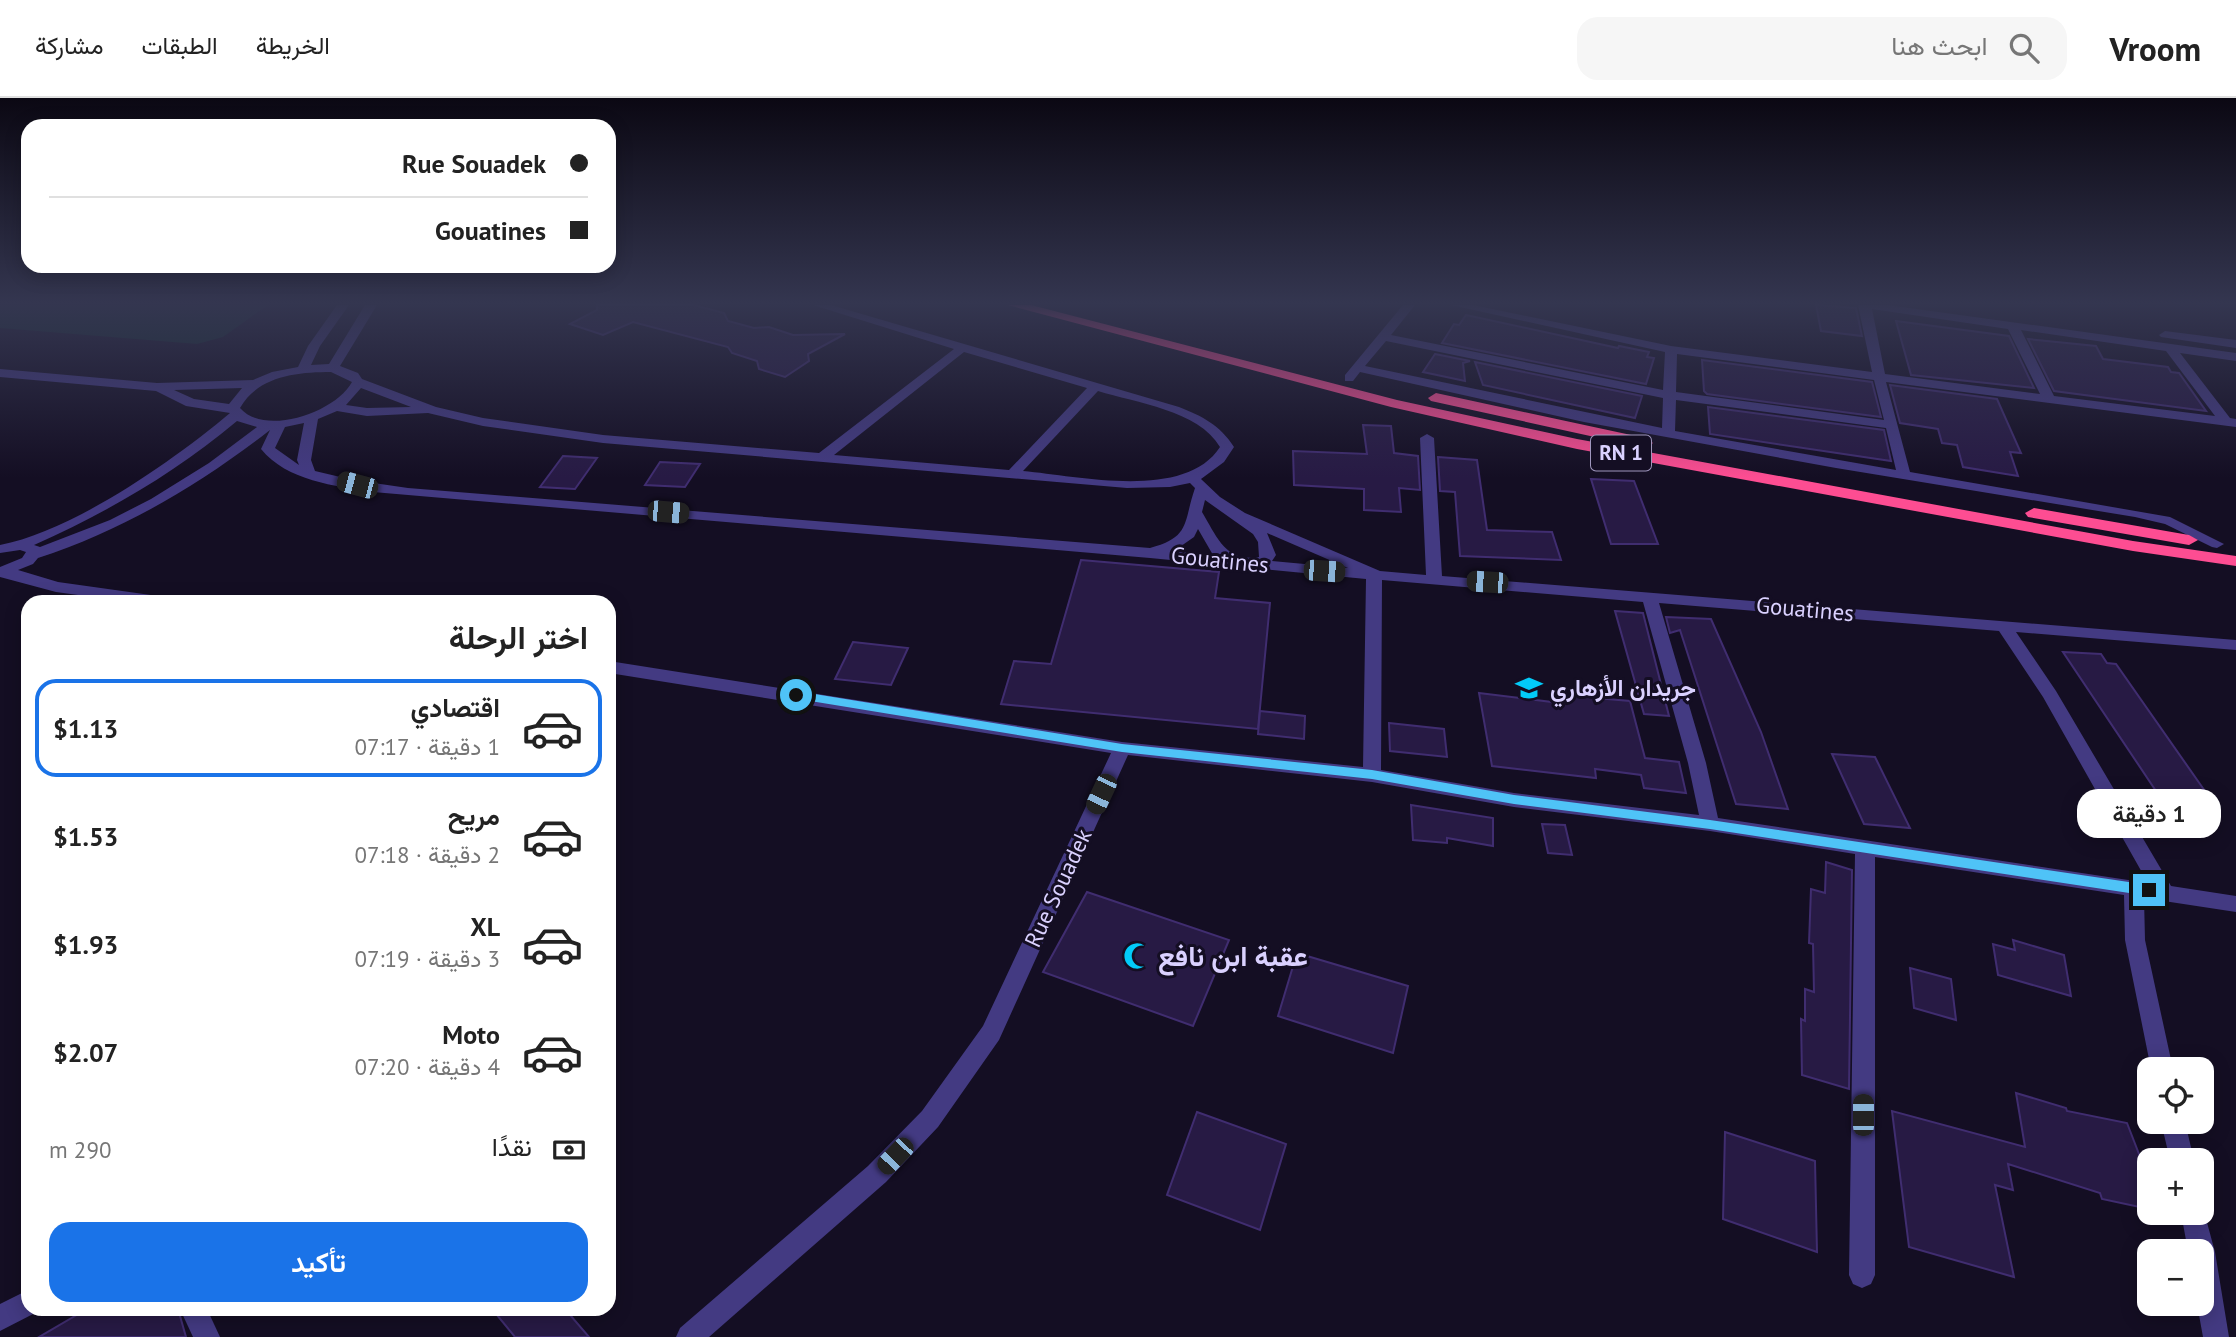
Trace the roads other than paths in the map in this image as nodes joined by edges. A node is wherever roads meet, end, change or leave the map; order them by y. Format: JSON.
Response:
{"nodes":[{"id":1,"x":306,"y":363,"type":"edge"},
{"id":2,"x":336,"y":363,"type":"edge"},
{"id":3,"x":943,"y":363,"type":"edge"},
{"id":4,"x":1015,"y":363,"type":"edge"},
{"id":5,"x":1238,"y":363,"type":"edge"},
{"id":6,"x":1309,"y":363,"type":"edge"},
{"id":7,"x":1362,"y":363,"type":"edge"},
{"id":8,"x":1509,"y":363,"type":"edge"},
{"id":9,"x":1670,"y":363,"type":"edge"},
{"id":10,"x":1770,"y":363,"type":"edge"},
{"id":11,"x":1876,"y":363,"type":"edge"},
{"id":12,"x":2031,"y":363,"type":"edge"},
{"id":13,"x":2182,"y":363,"type":"edge"},
{"id":14,"x":333,"y":368,"type":"junction"},
{"id":15,"x":303,"y":369,"type":"junction"},
{"id":16,"x":0,"y":373,"type":"edge"},
{"id":17,"x":1353,"y":373,"type":"junction"},
{"id":18,"x":1879,"y":377,"type":"junction"},
{"id":19,"x":358,"y":382,"type":"junction"},
{"id":20,"x":258,"y":384,"type":"junction"},
{"id":21,"x":158,"y":387,"type":"junction"},
{"id":22,"x":1095,"y":387,"type":"junction"},
{"id":23,"x":1669,"y":396,"type":"junction"},
{"id":24,"x":2049,"y":399,"type":"junction"},
{"id":25,"x":337,"y":407,"type":"junction"},
{"id":26,"x":432,"y":410,"type":"junction"},
{"id":27,"x":235,"y":412,"type":"junction"},
{"id":28,"x":312,"y":418,"type":"junction"},
{"id":29,"x":2231,"y":423,"type":"edge"},
{"id":30,"x":274,"y":424,"type":"junction"},
{"id":31,"x":1893,"y":425,"type":"junction"},
{"id":32,"x":1668,"y":433,"type":"junction"},
{"id":33,"x":1427,"y":438,"type":"dead end"},
{"id":34,"x":820,"y":458,"type":"junction"},
{"id":35,"x":308,"y":472,"type":"junction"},
{"id":36,"x":1013,"y":474,"type":"junction"},
{"id":37,"x":1904,"y":474,"type":"junction"},
{"id":38,"x":1197,"y":483,"type":"junction"},
{"id":39,"x":1194,"y":511,"type":"junction"},
{"id":40,"x":1242,"y":517,"type":"junction"},
{"id":41,"x":2217,"y":544,"type":"junction"},
{"id":42,"x":8,"y":546,"type":"edge"},
{"id":43,"x":2236,"y":547,"type":"edge"},
{"id":44,"x":1150,"y":553,"type":"junction"},
{"id":45,"x":35,"y":554,"type":"junction"},
{"id":46,"x":2236,"y":561,"type":"edge"},
{"id":47,"x":1244,"y":563,"type":"junction"},
{"id":48,"x":2,"y":572,"type":"edge"},
{"id":49,"x":1374,"y":574,"type":"junction"},
{"id":50,"x":1434,"y":579,"type":"junction"},
{"id":51,"x":114,"y":595,"type":"edge"},
{"id":52,"x":1649,"y":596,"type":"junction"},
{"id":53,"x":2005,"y":628,"type":"junction"},
{"id":54,"x":2236,"y":645,"type":"edge"},
{"id":55,"x":616,"y":668,"type":"edge"},
{"id":56,"x":1122,"y":748,"type":"junction"},
{"id":57,"x":1372,"y":775,"type":"junction"},
{"id":58,"x":1710,"y":824,"type":"junction"},
{"id":59,"x":1865,"y":850,"type":"junction"},
{"id":60,"x":2134,"y":888,"type":"junction"},
{"id":61,"x":2164,"y":892,"type":"junction"},
{"id":62,"x":2236,"y":904,"type":"edge"},
{"id":63,"x":2159,"y":1057,"type":"edge"},
{"id":64,"x":1862,"y":1275,"type":"dead end"},
{"id":65,"x":21,"y":1307,"type":"edge"},
{"id":66,"x":196,"y":1316,"type":"edge"},
{"id":67,"x":2212,"y":1316,"type":"edge"},
{"id":68,"x":0,"y":1318,"type":"edge"},
{"id":69,"x":207,"y":1337,"type":"edge"},
{"id":70,"x":689,"y":1337,"type":"edge"},
{"id":71,"x":2216,"y":1337,"type":"edge"}],
"edges":[{"from":1,"to":15,"type":"street"},
{"from":2,"to":14,"type":"street"},
{"from":3,"to":34,"type":"street"},
{"from":4,"to":22,"type":"street"},
{"from":5,"to":46,"type":"highway","number":"RN 1"},
{"from":6,"to":17,"type":"highway","number":"RN 1"},
{"from":7,"to":17,"type":"street"},
{"from":8,"to":23,"type":"street"},
{"from":9,"to":23,"type":"street"},
{"from":10,"to":18,"type":"street"},
{"from":11,"to":18,"type":"street"},
{"from":12,"to":24,"type":"street"},
{"from":13,"to":29,"type":"street"},
{"from":14,"to":15,"type":"street"},
{"from":14,"to":19,"type":"street"},
{"from":15,"to":20,"type":"street"},
{"from":16,"to":21,"type":"street"},
{"from":17,"to":32,"type":"street"},
{"from":17,"to":41,"type":"highway","number":"RN 1"},
{"from":18,"to":24,"type":"street"},
{"from":18,"to":31,"type":"street"},
{"from":19,"to":25,"type":"street"},
{"from":19,"to":26,"type":"street"},
{"from":20,"to":21,"type":"street"},
{"from":20,"to":27,"type":"street"},
{"from":21,"to":27,"type":"street"},
{"from":22,"to":36,"type":"street"},
{"from":22,"to":38,"type":"street"},
{"from":23,"to":31,"type":"street"},
{"from":23,"to":32,"type":"street"},
{"from":24,"to":29,"type":"street"},
{"from":25,"to":26,"type":"street"},
{"from":25,"to":28,"type":"street"},
{"from":26,"to":34,"type":"street"},
{"from":27,"to":30,"type":"street"},
{"from":27,"to":42,"type":"street"},
{"from":28,"to":30,"type":"street"},
{"from":28,"to":35,"type":"street"},
{"from":30,"to":35,"type":"street","name":"Gouatines"},
{"from":30,"to":45,"type":"street"},
{"from":31,"to":37,"type":"street"},
{"from":32,"to":37,"type":"street"},
{"from":33,"to":50,"type":"street"},
{"from":34,"to":36,"type":"street"},
{"from":35,"to":44,"type":"street","name":"Gouatines"},
{"from":36,"to":38,"type":"street"},
{"from":37,"to":41,"type":"street"},
{"from":38,"to":39,"type":"street"},
{"from":38,"to":40,"type":"street"},
{"from":39,"to":44,"type":"street"},
{"from":39,"to":47,"type":"street"},
{"from":40,"to":47,"type":"street"},
{"from":40,"to":49,"type":"street"},
{"from":41,"to":43,"type":"highway","number":"RN 1"},
{"from":42,"to":45,"type":"street"},
{"from":44,"to":47,"type":"street","name":"Gouatines"},
{"from":45,"to":48,"type":"street"},
{"from":47,"to":49,"type":"street","name":"Gouatines"},
{"from":48,"to":51,"type":"street"},
{"from":49,"to":50,"type":"street","name":"Gouatines"},
{"from":49,"to":57,"type":"street"},
{"from":50,"to":52,"type":"street","name":"Gouatines"},
{"from":52,"to":53,"type":"street","name":"Gouatines"},
{"from":52,"to":58,"type":"street"},
{"from":53,"to":54,"type":"street","name":"Gouatines"},
{"from":53,"to":61,"type":"street"},
{"from":55,"to":56,"type":"street"},
{"from":56,"to":57,"type":"street"},
{"from":56,"to":70,"type":"street","name":"Rue Souadek"},
{"from":57,"to":58,"type":"street"},
{"from":58,"to":59,"type":"street"},
{"from":59,"to":60,"type":"street"},
{"from":59,"to":64,"type":"street"},
{"from":60,"to":61,"type":"street"},
{"from":60,"to":63,"type":"street"},
{"from":61,"to":62,"type":"street"},
{"from":65,"to":68,"type":"street"},
{"from":66,"to":69,"type":"street"},
{"from":67,"to":71,"type":"street"}]}
